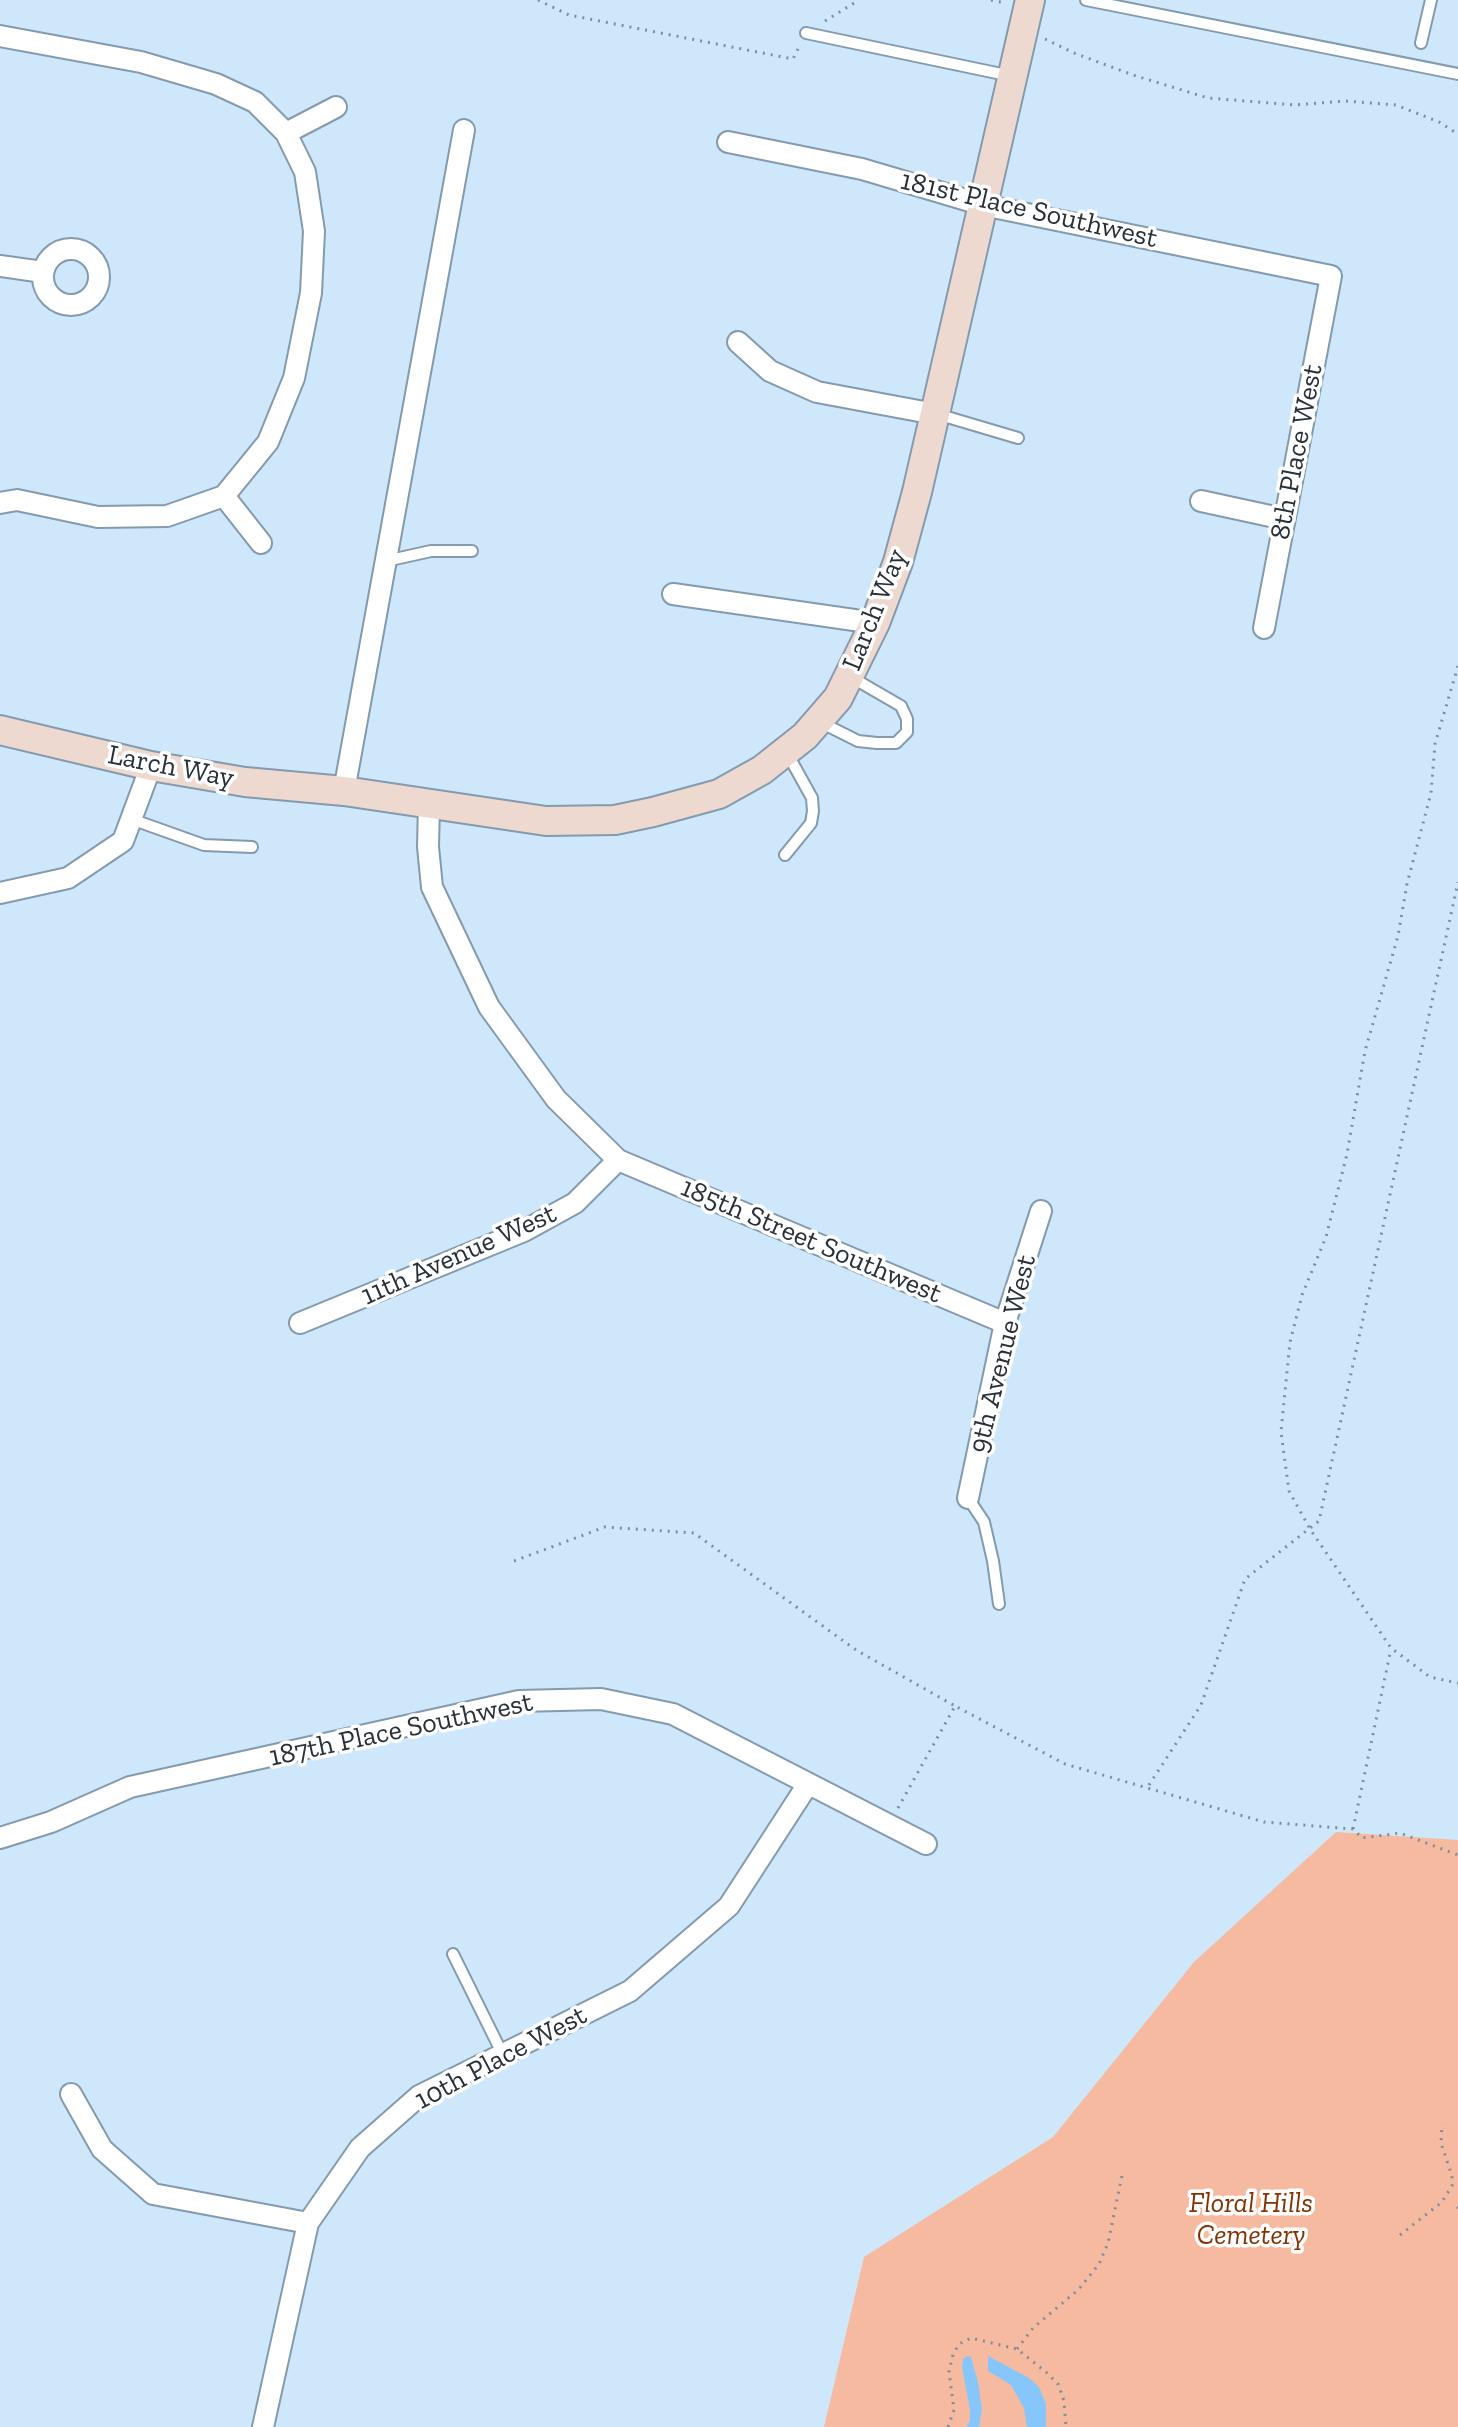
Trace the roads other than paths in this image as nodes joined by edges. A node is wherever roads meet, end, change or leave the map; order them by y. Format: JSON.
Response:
{"nodes":[{"id":1,"x":1030,"y":0,"type":"edge"},
{"id":2,"x":1086,"y":0,"type":"edge"},
{"id":3,"x":1431,"y":0,"type":"edge"},
{"id":4,"x":806,"y":33,"type":"road end"},
{"id":5,"x":0,"y":36,"type":"edge"},
{"id":6,"x":1421,"y":43,"type":"dead end"},
{"id":7,"x":1458,"y":74,"type":"edge"},
{"id":8,"x":1013,"y":76,"type":"junction"},
{"id":9,"x":336,"y":107,"type":"dead end"},
{"id":10,"x":464,"y":130,"type":"dead end"},
{"id":11,"x":286,"y":133,"type":"junction"},
{"id":12,"x":728,"y":142,"type":"dead end"},
{"id":13,"x":983,"y":205,"type":"junction"},
{"id":14,"x":0,"y":266,"type":"edge"},
{"id":15,"x":43,"y":272,"type":"dead end"},
{"id":16,"x":1331,"y":276,"type":"joint"},
{"id":17,"x":738,"y":342,"type":"dead end"},
{"id":18,"x":935,"y":414,"type":"junction"},
{"id":19,"x":1018,"y":438,"type":"dead end"},
{"id":20,"x":224,"y":496,"type":"junction"},
{"id":21,"x":1201,"y":501,"type":"dead end"},
{"id":22,"x":0,"y":503,"type":"edge"},
{"id":23,"x":1284,"y":519,"type":"junction"},
{"id":24,"x":261,"y":543,"type":"dead end"},
{"id":25,"x":472,"y":551,"type":"dead end"},
{"id":26,"x":386,"y":561,"type":"junction"},
{"id":27,"x":673,"y":594,"type":"dead end"},
{"id":28,"x":875,"y":623,"type":"junction"},
{"id":29,"x":1264,"y":628,"type":"dead end"},
{"id":30,"x":849,"y":676,"type":"junction"},
{"id":31,"x":818,"y":721,"type":"junction"},
{"id":32,"x":0,"y":730,"type":"edge"},
{"id":33,"x":786,"y":751,"type":"junction"},
{"id":34,"x":151,"y":766,"type":"junction"},
{"id":35,"x":344,"y":791,"type":"junction"},
{"id":36,"x":429,"y":803,"type":"junction"},
{"id":37,"x":131,"y":819,"type":"junction"},
{"id":38,"x":252,"y":847,"type":"dead end"},
{"id":39,"x":785,"y":855,"type":"dead end"},
{"id":40,"x":0,"y":893,"type":"edge"},
{"id":41,"x":618,"y":1160,"type":"junction"},
{"id":42,"x":1041,"y":1211,"type":"dead end"},
{"id":43,"x":300,"y":1323,"type":"dead end"},
{"id":44,"x":1005,"y":1323,"type":"junction"},
{"id":45,"x":968,"y":1498,"type":"joint"},
{"id":46,"x":999,"y":1604,"type":"dead end"},
{"id":47,"x":808,"y":1784,"type":"junction"},
{"id":48,"x":0,"y":1838,"type":"edge"},
{"id":49,"x":926,"y":1844,"type":"dead end"},
{"id":50,"x":453,"y":1954,"type":"dead end"},
{"id":51,"x":503,"y":2055,"type":"junction"},
{"id":52,"x":71,"y":2094,"type":"dead end"},
{"id":53,"x":308,"y":2223,"type":"junction"},
{"id":54,"x":263,"y":2427,"type":"edge"}],
"edges":[{"from":1,"to":8,"type":"main road","name":"Larch Way"},
{"from":2,"to":7,"type":"lane"},
{"from":3,"to":6,"type":"lane"},
{"from":4,"to":8,"type":"lane"},
{"from":5,"to":11,"type":"street"},
{"from":8,"to":13,"type":"main road","name":"Larch Way"},
{"from":9,"to":11,"type":"street"},
{"from":10,"to":26,"type":"street"},
{"from":11,"to":20,"type":"street"},
{"from":12,"to":13,"type":"street","name":"181st Place Southwest"},
{"from":13,"to":16,"type":"street","name":"181st Place Southwest"},
{"from":13,"to":18,"type":"main road","name":"Larch Way"},
{"from":14,"to":15,"type":"street"},
{"from":16,"to":23,"type":"street","name":"8th Place West"},
{"from":17,"to":18,"type":"street"},
{"from":18,"to":19,"type":"lane"},
{"from":18,"to":28,"type":"main road","name":"Larch Way"},
{"from":20,"to":22,"type":"street"},
{"from":20,"to":24,"type":"street"},
{"from":21,"to":23,"type":"street"},
{"from":23,"to":29,"type":"street","name":"8th Place West"},
{"from":25,"to":26,"type":"lane"},
{"from":26,"to":35,"type":"street"},
{"from":27,"to":28,"type":"street"},
{"from":28,"to":30,"type":"main road","name":"Larch Way"},
{"from":30,"to":31,"type":"main road","name":"Larch Way"},
{"from":30,"to":31,"type":"lane"},
{"from":31,"to":33,"type":"main road","name":"Larch Way"},
{"from":32,"to":34,"type":"main road","name":"Larch Way"},
{"from":33,"to":36,"type":"main road","name":"Larch Way"},
{"from":33,"to":39,"type":"lane"},
{"from":34,"to":35,"type":"main road","name":"Larch Way"},
{"from":34,"to":37,"type":"street"},
{"from":35,"to":36,"type":"main road","name":"Larch Way"},
{"from":36,"to":41,"type":"street"},
{"from":37,"to":38,"type":"lane"},
{"from":37,"to":40,"type":"street"},
{"from":41,"to":43,"type":"street","name":"11th Avenue West"},
{"from":41,"to":44,"type":"street","name":"185th Street Southwest"},
{"from":42,"to":44,"type":"street","name":"9th Avenue West"},
{"from":44,"to":45,"type":"street","name":"9th Avenue West"},
{"from":45,"to":46,"type":"lane"},
{"from":47,"to":48,"type":"street","name":"187th Place Southwest"},
{"from":47,"to":49,"type":"street","name":"187th Place Southwest"},
{"from":47,"to":51,"type":"street","name":"10th Place West"},
{"from":50,"to":51,"type":"lane"},
{"from":51,"to":53,"type":"street","name":"10th Place West"},
{"from":52,"to":53,"type":"street"},
{"from":53,"to":54,"type":"street","name":"10th Place West"}]}
